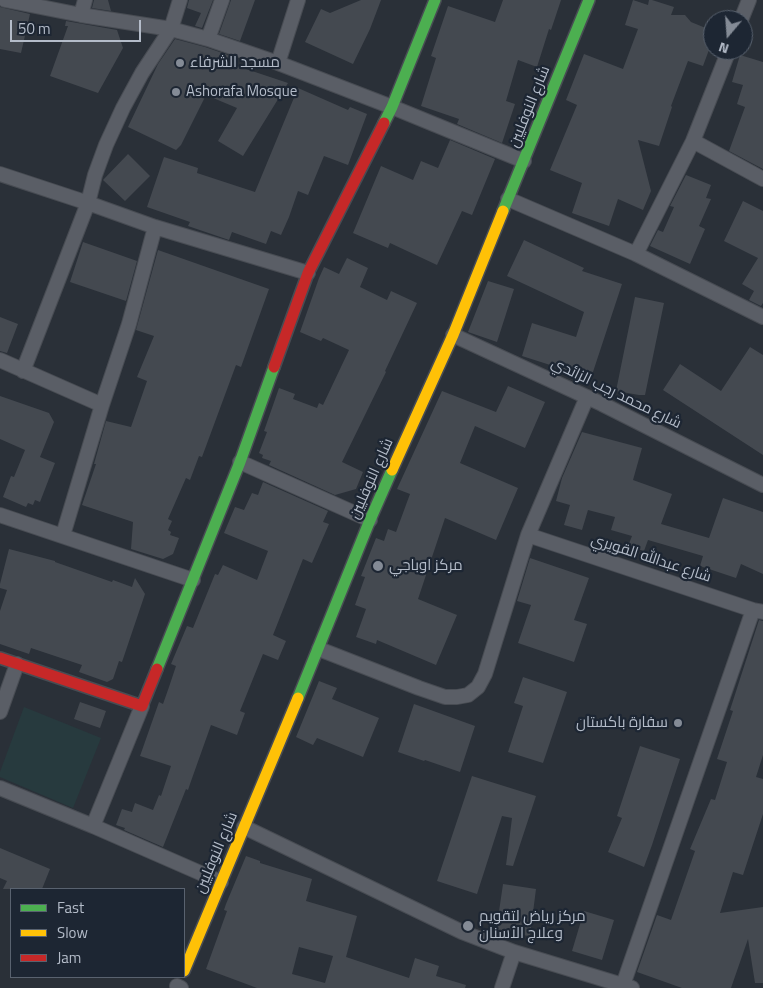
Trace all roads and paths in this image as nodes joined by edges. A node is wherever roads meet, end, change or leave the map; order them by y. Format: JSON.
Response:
{"nodes":[{"id":1,"x":5,"y":0,"type":"edge"},
{"id":2,"x":85,"y":0,"type":"edge"},
{"id":3,"x":180,"y":0,"type":"edge"},
{"id":4,"x":222,"y":0,"type":"edge"},
{"id":5,"x":298,"y":0,"type":"edge"},
{"id":6,"x":435,"y":0,"type":"edge"},
{"id":7,"x":589,"y":0,"type":"edge"},
{"id":8,"x":81,"y":15,"type":"junction"},
{"id":9,"x":171,"y":29,"type":"junction"},
{"id":10,"x":208,"y":39,"type":"junction"},
{"id":11,"x":725,"y":60,"type":"edge"},
{"id":12,"x":278,"y":63,"type":"junction"},
{"id":13,"x":392,"y":107,"type":"junction"},
{"id":14,"x":693,"y":141,"type":"junction"},
{"id":15,"x":524,"y":162,"type":"junction"},
{"id":16,"x":0,"y":174,"type":"edge"},
{"id":17,"x":763,"y":179,"type":"edge"},
{"id":18,"x":508,"y":199,"type":"junction"},
{"id":19,"x":88,"y":203,"type":"junction"},
{"id":20,"x":155,"y":227,"type":"junction"},
{"id":21,"x":636,"y":254,"type":"junction"},
{"id":22,"x":308,"y":273,"type":"junction"},
{"id":23,"x":763,"y":317,"type":"edge"},
{"id":24,"x":453,"y":335,"type":"junction"},
{"id":25,"x":0,"y":360,"type":"edge"},
{"id":26,"x":23,"y":371,"type":"junction"},
{"id":27,"x":588,"y":397,"type":"junction"},
{"id":28,"x":102,"y":405,"type":"junction"},
{"id":29,"x":240,"y":462,"type":"junction"},
{"id":30,"x":763,"y":484,"type":"edge"},
{"id":31,"x":0,"y":515,"type":"edge"},
{"id":32,"x":370,"y":520,"type":"junction"},
{"id":33,"x":63,"y":535,"type":"junction"},
{"id":34,"x":528,"y":536,"type":"junction"},
{"id":35,"x":193,"y":580,"type":"junction"},
{"id":36,"x":758,"y":611,"type":"edge"},
{"id":37,"x":319,"y":648,"type":"junction"},
{"id":38,"x":0,"y":658,"type":"edge"},
{"id":39,"x":17,"y":664,"type":"junction"},
{"id":40,"x":142,"y":706,"type":"junction"},
{"id":41,"x":0,"y":712,"type":"edge"},
{"id":42,"x":0,"y":788,"type":"edge"},
{"id":43,"x":94,"y":826,"type":"junction"},
{"id":44,"x":244,"y":827,"type":"junction"},
{"id":45,"x":221,"y":882,"type":"junction"},
{"id":46,"x":514,"y":952,"type":"junction"},
{"id":47,"x":185,"y":969,"type":"edge"},
{"id":48,"x":628,"y":986,"type":"edge"},
{"id":49,"x":502,"y":988,"type":"edge"}],
"edges":[{"from":1,"to":8,"type":"street"},
{"from":2,"to":8,"type":"street"},
{"from":3,"to":9,"type":"street"},
{"from":4,"to":10,"type":"street"},
{"from":5,"to":12,"type":"street"},
{"from":6,"to":13,"type":"main road"},
{"from":7,"to":15,"type":"main road","name":"شارع النوفليين"},
{"from":8,"to":9,"type":"street"},
{"from":9,"to":10,"type":"street"},
{"from":9,"to":19,"type":"street"},
{"from":10,"to":12,"type":"street"},
{"from":11,"to":14,"type":"street"},
{"from":12,"to":13,"type":"street"},
{"from":13,"to":15,"type":"street"},
{"from":13,"to":22,"type":"main road"},
{"from":14,"to":17,"type":"street"},
{"from":14,"to":21,"type":"street"},
{"from":15,"to":18,"type":"main road","name":"شارع النوفليين"},
{"from":16,"to":19,"type":"street"},
{"from":18,"to":21,"type":"street"},
{"from":18,"to":24,"type":"main road","name":"شارع النوفليين"},
{"from":19,"to":20,"type":"street"},
{"from":19,"to":26,"type":"street"},
{"from":20,"to":22,"type":"street"},
{"from":20,"to":28,"type":"street"},
{"from":21,"to":23,"type":"street"},
{"from":22,"to":29,"type":"main road"},
{"from":24,"to":27,"type":"street","name":"شارع محمد رجب الزائدي"},
{"from":24,"to":32,"type":"main road","name":"شارع النوفليين"},
{"from":25,"to":26,"type":"street"},
{"from":26,"to":28,"type":"street"},
{"from":27,"to":30,"type":"street","name":"شارع محمد رجب الزائدي"},
{"from":27,"to":34,"type":"street"},
{"from":28,"to":33,"type":"street"},
{"from":29,"to":32,"type":"street"},
{"from":29,"to":35,"type":"main road"},
{"from":31,"to":33,"type":"street"},
{"from":32,"to":37,"type":"main road","name":"شارع النوفليين"},
{"from":33,"to":35,"type":"street"},
{"from":34,"to":36,"type":"street","name":"شارع عبدالله القويري"},
{"from":34,"to":37,"type":"street"},
{"from":35,"to":40,"type":"main road"},
{"from":36,"to":48,"type":"street"},
{"from":37,"to":44,"type":"main road","name":"شارع النوفليين"},
{"from":38,"to":39,"type":"main road"},
{"from":39,"to":40,"type":"main road"},
{"from":39,"to":41,"type":"street"},
{"from":40,"to":43,"type":"street"},
{"from":42,"to":43,"type":"street"},
{"from":43,"to":45,"type":"street"},
{"from":44,"to":45,"type":"main road","name":"شارع النوفليين"},
{"from":44,"to":46,"type":"street"},
{"from":45,"to":47,"type":"main road","name":"شارع النوفليين"},
{"from":46,"to":48,"type":"street"},
{"from":46,"to":49,"type":"street"}]}
